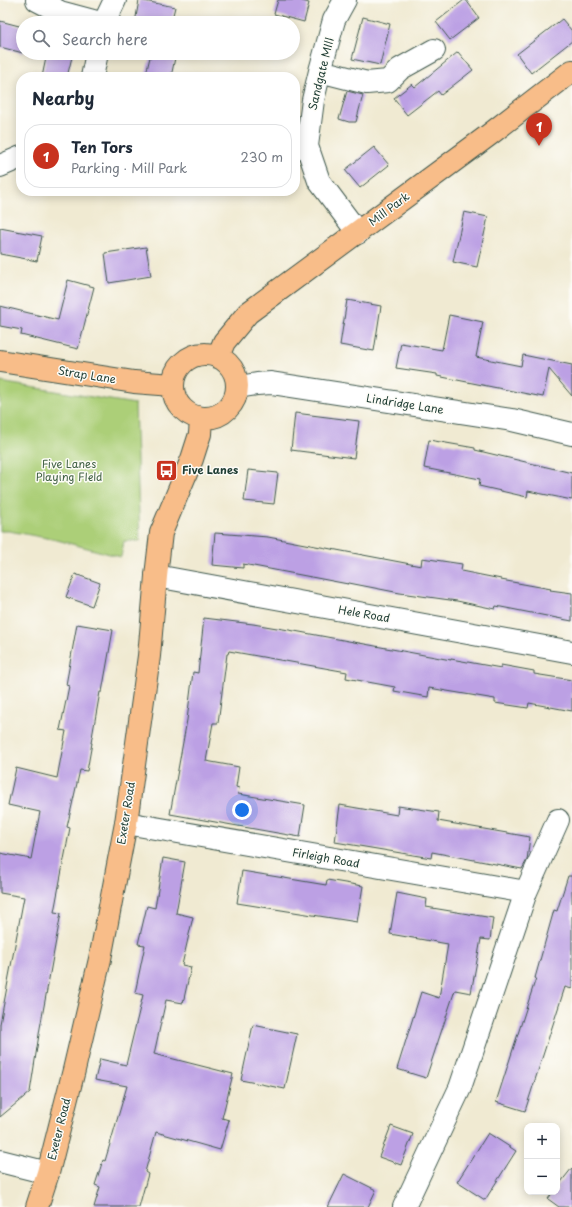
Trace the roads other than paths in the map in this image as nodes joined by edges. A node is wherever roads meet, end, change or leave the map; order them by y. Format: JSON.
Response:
{"nodes":[{"id":1,"x":37,"y":0,"type":"edge"},
{"id":2,"x":115,"y":0,"type":"edge"},
{"id":3,"x":345,"y":0,"type":"edge"},
{"id":4,"x":75,"y":16,"type":"edge"},
{"id":5,"x":107,"y":16,"type":"edge"},
{"id":6,"x":434,"y":50,"type":"dead end"},
{"id":7,"x":96,"y":60,"type":"edge"},
{"id":8,"x":320,"y":71,"type":"junction"},
{"id":9,"x":572,"y":71,"type":"edge"},
{"id":10,"x":93,"y":72,"type":"edge"},
{"id":11,"x":16,"y":159,"type":"edge"},
{"id":12,"x":0,"y":166,"type":"edge"},
{"id":13,"x":358,"y":233,"type":"junction"},
{"id":14,"x":218,"y":357,"type":"junction"},
{"id":15,"x":0,"y":361,"type":"edge"},
{"id":16,"x":173,"y":386,"type":"junction"},
{"id":17,"x":238,"y":387,"type":"junction"},
{"id":18,"x":201,"y":418,"type":"junction"},
{"id":19,"x":572,"y":434,"type":"edge"},
{"id":20,"x":156,"y":576,"type":"junction"},
{"id":21,"x":572,"y":652,"type":"edge"},
{"id":22,"x":558,"y":820,"type":"dead end"},
{"id":23,"x":126,"y":824,"type":"junction"},
{"id":24,"x":526,"y":892,"type":"junction"},
{"id":25,"x":0,"y":1161,"type":"edge"},
{"id":26,"x":48,"y":1173,"type":"junction"},
{"id":27,"x":38,"y":1207,"type":"edge"},
{"id":28,"x":404,"y":1207,"type":"edge"}],
"edges":[{"from":1,"to":4,"type":"street"},
{"from":2,"to":5,"type":"street"},
{"from":3,"to":8,"type":"street","name":"Sandgate MIll"},
{"from":6,"to":8,"type":"street"},
{"from":7,"to":10,"type":"street"},
{"from":8,"to":13,"type":"street","name":"Sandgate MIll"},
{"from":9,"to":13,"type":"main road","name":"Mill Park"},
{"from":11,"to":12,"type":"street"},
{"from":13,"to":14,"type":"main road","name":"Mill Park"},
{"from":14,"to":16,"type":"main road"},
{"from":14,"to":17,"type":"main road"},
{"from":15,"to":16,"type":"main road","name":"Strap Lane"},
{"from":16,"to":18,"type":"main road"},
{"from":17,"to":18,"type":"main road"},
{"from":17,"to":19,"type":"street","name":"Lindridge Lane"},
{"from":18,"to":20,"type":"main road","name":"Exeter Road"},
{"from":20,"to":21,"type":"street","name":"Hele Road"},
{"from":20,"to":23,"type":"main road","name":"Exeter Road"},
{"from":22,"to":24,"type":"street"},
{"from":23,"to":24,"type":"street","name":"Firleigh Road"},
{"from":23,"to":26,"type":"main road","name":"Exeter Road"},
{"from":24,"to":28,"type":"street"},
{"from":25,"to":26,"type":"street"},
{"from":26,"to":27,"type":"main road","name":"Exeter Road"}]}
